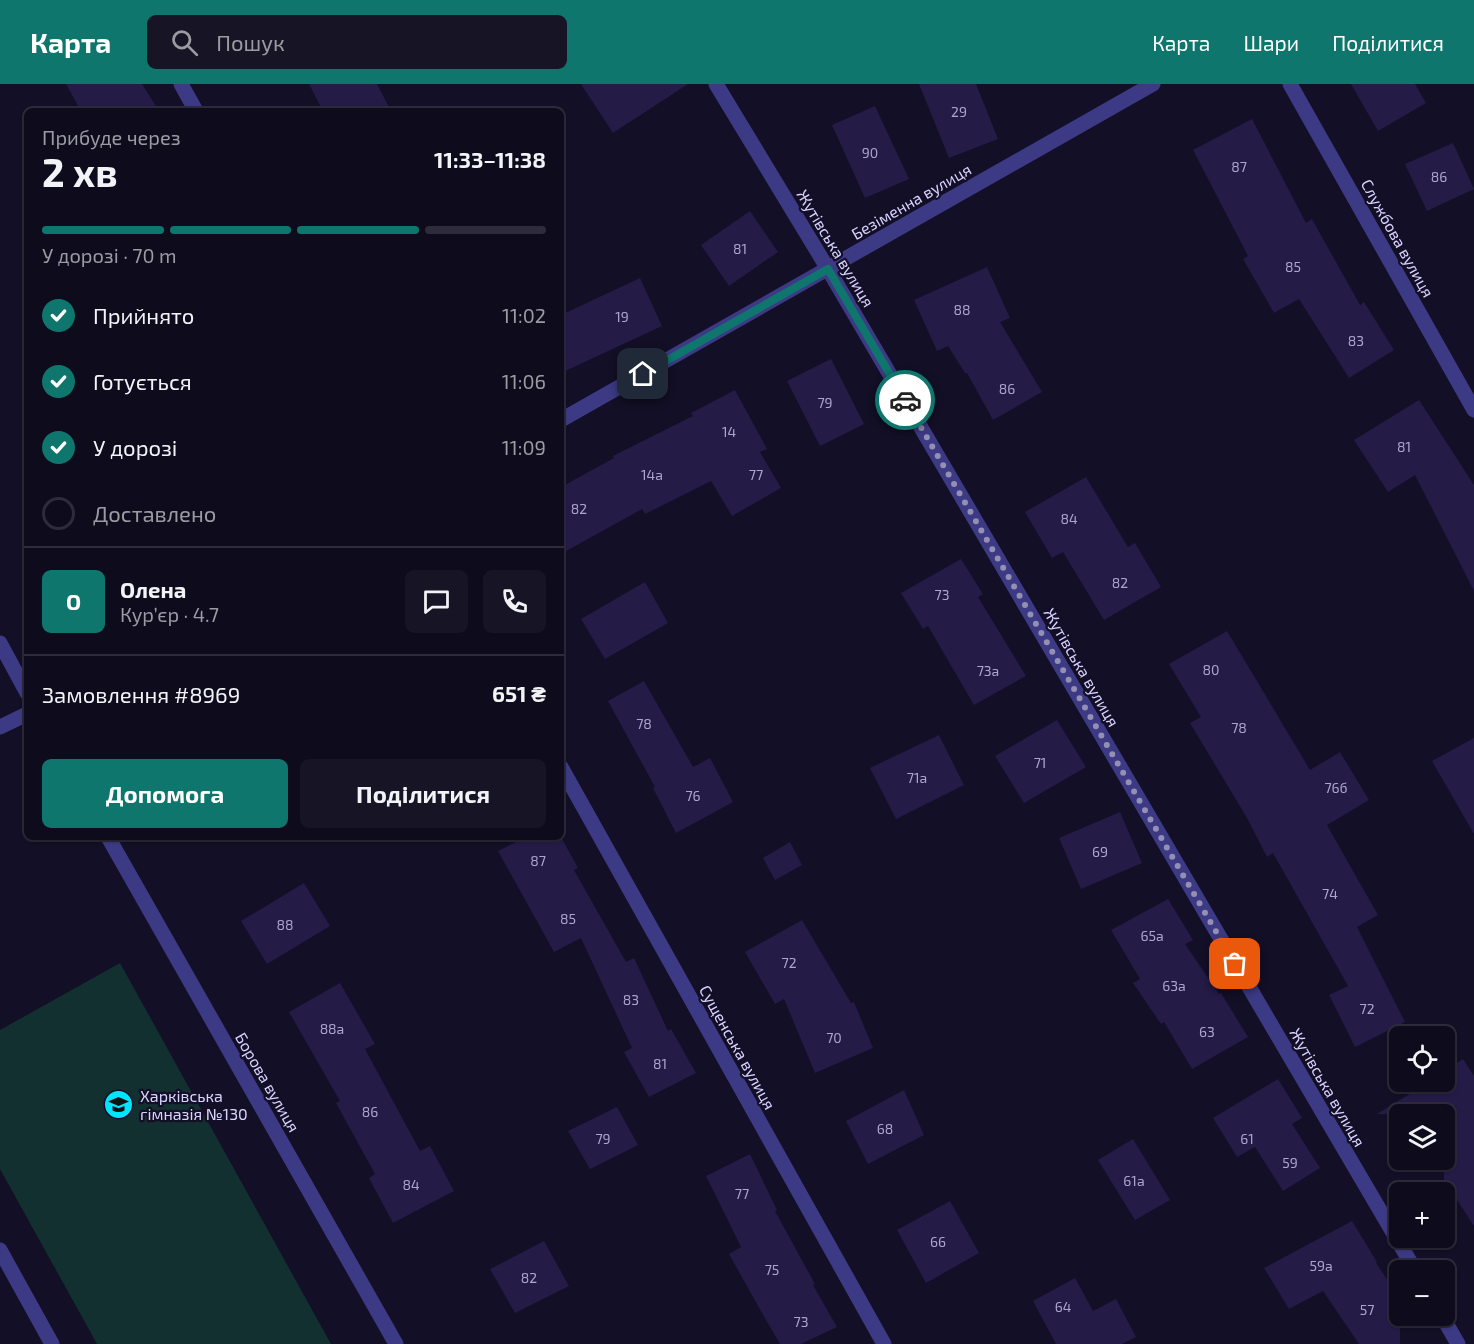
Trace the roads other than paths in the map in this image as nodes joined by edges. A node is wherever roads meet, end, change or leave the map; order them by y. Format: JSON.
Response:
{"nodes":[{"id":1,"x":181,"y":84,"type":"edge"},
{"id":2,"x":716,"y":84,"type":"edge"},
{"id":3,"x":1153,"y":84,"type":"edge"},
{"id":4,"x":1290,"y":84,"type":"edge"},
{"id":5,"x":194,"y":108,"type":"edge"},
{"id":6,"x":828,"y":269,"type":"junction"},
{"id":7,"x":1474,"y":410,"type":"edge"},
{"id":8,"x":564,"y":418,"type":"edge"},
{"id":9,"x":0,"y":643,"type":"edge"},
{"id":10,"x":24,"y":687,"type":"edge"},
{"id":11,"x":24,"y":715,"type":"edge"},
{"id":12,"x":0,"y":727,"type":"edge"},
{"id":13,"x":564,"y":772,"type":"edge"},
{"id":14,"x":110,"y":840,"type":"edge"},
{"id":15,"x":0,"y":1250,"type":"edge"},
{"id":16,"x":1409,"y":1260,"type":"edge"},
{"id":17,"x":1448,"y":1326,"type":"edge"},
{"id":18,"x":52,"y":1344,"type":"edge"},
{"id":19,"x":396,"y":1344,"type":"edge"},
{"id":20,"x":884,"y":1344,"type":"edge"},
{"id":21,"x":1458,"y":1344,"type":"edge"}],
"edges":[{"from":1,"to":5,"type":"street"},
{"from":2,"to":6,"type":"street","name":"Жутівська вулиця"},
{"from":3,"to":6,"type":"street","name":"Безіменна вулиця"},
{"from":4,"to":7,"type":"street","name":"Службова вулиця"},
{"from":6,"to":8,"type":"street","name":"Безіменна вулиця"},
{"from":6,"to":16,"type":"street","name":"Жутівська вулиця"},
{"from":9,"to":10,"type":"street"},
{"from":11,"to":12,"type":"street"},
{"from":13,"to":20,"type":"street","name":"Сущенська вулиця"},
{"from":14,"to":19,"type":"street","name":"Борова вулиця"},
{"from":15,"to":18,"type":"street"},
{"from":17,"to":21,"type":"street"}]}
